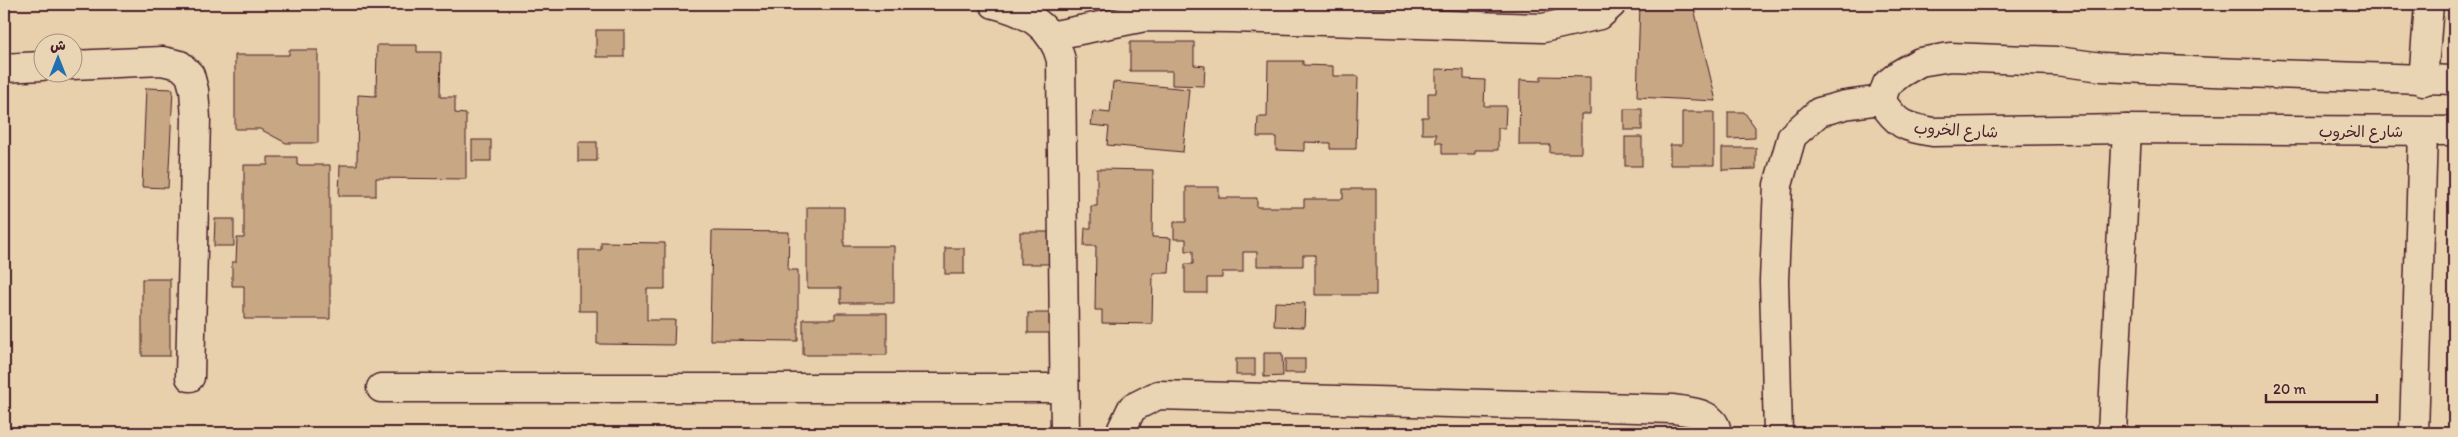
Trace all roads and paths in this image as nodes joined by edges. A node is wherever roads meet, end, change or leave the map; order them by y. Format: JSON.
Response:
{"nodes":[{"id":1,"x":994,"y":4,"type":"edge"},
{"id":2,"x":1612,"y":4,"type":"edge"},
{"id":3,"x":2429,"y":4,"type":"edge"},
{"id":4,"x":1232,"y":11,"type":"edge"},
{"id":5,"x":1050,"y":36,"type":"junction"},
{"id":6,"x":82,"y":65,"type":"edge"},
{"id":7,"x":32,"y":67,"type":"edge"},
{"id":8,"x":4,"y":68,"type":"edge"},
{"id":9,"x":2454,"y":80,"type":"edge"},
{"id":10,"x":2424,"y":81,"type":"junction"},
{"id":11,"x":1881,"y":100,"type":"junction"},
{"id":12,"x":2127,"y":129,"type":"junction"},
{"id":13,"x":2454,"y":131,"type":"edge"},
{"id":14,"x":2423,"y":132,"type":"junction"},
{"id":15,"x":190,"y":377,"type":"dead end"},
{"id":16,"x":381,"y":388,"type":"dead end"},
{"id":17,"x":1064,"y":388,"type":"junction"},
{"id":18,"x":1065,"y":433,"type":"edge"},
{"id":19,"x":1120,"y":433,"type":"edge"},
{"id":20,"x":1717,"y":433,"type":"edge"},
{"id":21,"x":1778,"y":433,"type":"edge"},
{"id":22,"x":2112,"y":433,"type":"edge"},
{"id":23,"x":2414,"y":433,"type":"edge"}],
"edges":[{"from":1,"to":5,"type":"street"},
{"from":2,"to":4,"type":"street"},
{"from":3,"to":10,"type":"street"},
{"from":4,"to":5,"type":"street"},
{"from":5,"to":17,"type":"street"},
{"from":6,"to":15,"type":"street"},
{"from":7,"to":8,"type":"street"},
{"from":9,"to":10,"type":"street"},
{"from":10,"to":11,"type":"street"},
{"from":11,"to":12,"type":"street","name":"شارع الخروب"},
{"from":11,"to":21,"type":"street"},
{"from":12,"to":14,"type":"street","name":"شارع الخروب"},
{"from":12,"to":22,"type":"street"},
{"from":13,"to":14,"type":"street","name":"شارع الخروب"},
{"from":14,"to":23,"type":"street"},
{"from":16,"to":17,"type":"street"},
{"from":17,"to":18,"type":"street"},
{"from":19,"to":20,"type":"street"}]}
